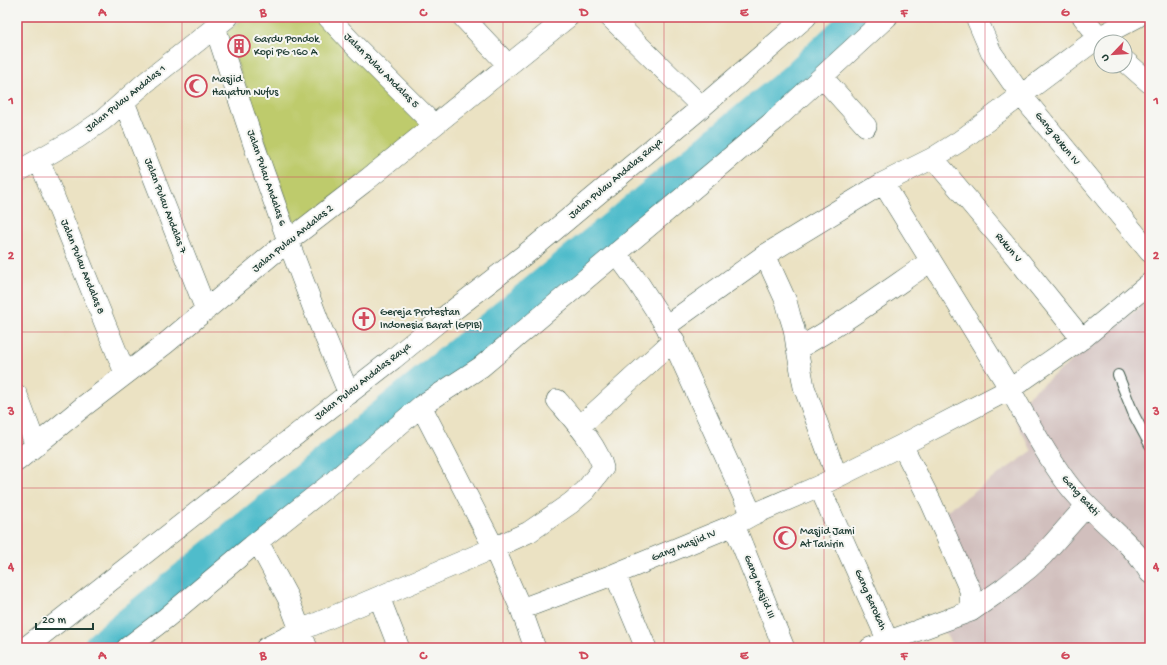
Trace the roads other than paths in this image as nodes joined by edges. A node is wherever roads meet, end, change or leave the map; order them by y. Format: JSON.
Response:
{"nodes":[{"id":1,"x":328,"y":17,"type":"edge"},
{"id":2,"x":463,"y":17,"type":"edge"},
{"id":3,"x":568,"y":17,"type":"edge"},
{"id":4,"x":610,"y":17,"type":"edge"},
{"id":5,"x":806,"y":17,"type":"edge"},
{"id":6,"x":887,"y":17,"type":"edge"},
{"id":7,"x":976,"y":17,"type":"edge"},
{"id":8,"x":1083,"y":17,"type":"edge"},
{"id":9,"x":1137,"y":17,"type":"edge"},
{"id":10,"x":222,"y":22,"type":"edge"},
{"id":11,"x":1097,"y":34,"type":"edge"},
{"id":12,"x":1109,"y":34,"type":"edge"},
{"id":13,"x":1093,"y":45,"type":"edge"},
{"id":14,"x":509,"y":66,"type":"junction"},
{"id":15,"x":1133,"y":68,"type":"edge"},
{"id":16,"x":822,"y":77,"type":"junction"},
{"id":17,"x":1150,"y":83,"type":"edge"},
{"id":18,"x":1021,"y":95,"type":"junction"},
{"id":19,"x":124,"y":102,"type":"junction"},
{"id":20,"x":702,"y":107,"type":"junction"},
{"id":21,"x":434,"y":125,"type":"junction"},
{"id":22,"x":866,"y":126,"type":"dead end"},
{"id":23,"x":933,"y":158,"type":"junction"},
{"id":24,"x":39,"y":160,"type":"junction"},
{"id":25,"x":17,"y":172,"type":"edge"},
{"id":26,"x":883,"y":183,"type":"junction"},
{"id":27,"x":288,"y":242,"type":"junction"},
{"id":28,"x":1150,"y":252,"type":"edge"},
{"id":29,"x":616,"y":253,"type":"junction"},
{"id":30,"x":765,"y":254,"type":"junction"},
{"id":31,"x":931,"y":262,"type":"junction"},
{"id":32,"x":1150,"y":283,"type":"edge"},
{"id":33,"x":206,"y":310,"type":"junction"},
{"id":34,"x":670,"y":333,"type":"junction"},
{"id":35,"x":1082,"y":339,"type":"junction"},
{"id":36,"x":797,"y":349,"type":"junction"},
{"id":37,"x":126,"y":373,"type":"junction"},
{"id":38,"x":1118,"y":375,"type":"dead end"},
{"id":39,"x":1010,"y":389,"type":"junction"},
{"id":40,"x":349,"y":394,"type":"junction"},
{"id":41,"x":17,"y":395,"type":"edge"},
{"id":42,"x":557,"y":400,"type":"dead end"},
{"id":43,"x":421,"y":406,"type":"junction"},
{"id":44,"x":579,"y":427,"type":"junction"},
{"id":45,"x":902,"y":445,"type":"junction"},
{"id":46,"x":1150,"y":445,"type":"edge"},
{"id":47,"x":36,"y":446,"type":"junction"},
{"id":48,"x":17,"y":461,"type":"edge"},
{"id":49,"x":828,"y":481,"type":"junction"},
{"id":50,"x":1086,"y":506,"type":"junction"},
{"id":51,"x":752,"y":515,"type":"junction"},
{"id":52,"x":734,"y":525,"type":"junction"},
{"id":53,"x":258,"y":542,"type":"junction"},
{"id":54,"x":494,"y":548,"type":"junction"},
{"id":55,"x":1150,"y":573,"type":"edge"},
{"id":56,"x":615,"y":574,"type":"junction"},
{"id":57,"x":379,"y":597,"type":"junction"},
{"id":58,"x":520,"y":608,"type":"junction"},
{"id":59,"x":971,"y":611,"type":"junction"},
{"id":60,"x":304,"y":639,"type":"edge"},
{"id":61,"x":883,"y":646,"type":"edge"},
{"id":62,"x":25,"y":648,"type":"edge"},
{"id":63,"x":127,"y":648,"type":"edge"},
{"id":64,"x":266,"y":648,"type":"edge"},
{"id":65,"x":399,"y":648,"type":"edge"},
{"id":66,"x":535,"y":648,"type":"edge"},
{"id":67,"x":646,"y":648,"type":"edge"},
{"id":68,"x":784,"y":648,"type":"edge"}],
"edges":[{"from":1,"to":21,"type":"street","name":"Jalan Pulau Andalas 5"},
{"from":2,"to":14,"type":"street"},
{"from":3,"to":14,"type":"street","name":"Jalan Pulau Andalas 2"},
{"from":4,"to":20,"type":"street"},
{"from":5,"to":20,"type":"street","name":"Jalan Pulau Andalas Raya"},
{"from":6,"to":16,"type":"street"},
{"from":7,"to":18,"type":"street","name":"Gang Rukun IV"},
{"from":8,"to":11,"type":"street"},
{"from":9,"to":12,"type":"street"},
{"from":10,"to":19,"type":"street","name":"Jalan Pulau Andalas 1"},
{"from":10,"to":27,"type":"street","name":"Jalan Pulau Andalas 6"},
{"from":13,"to":18,"type":"street"},
{"from":14,"to":21,"type":"street","name":"Jalan Pulau Andalas 2"},
{"from":15,"to":17,"type":"street"},
{"from":16,"to":22,"type":"street"},
{"from":16,"to":29,"type":"street"},
{"from":18,"to":23,"type":"street"},
{"from":18,"to":28,"type":"street","name":"Gang Rukun IV"},
{"from":19,"to":24,"type":"street","name":"Jalan Pulau Andalas 1"},
{"from":19,"to":33,"type":"street","name":"Jalan Pulau Andalas 7"},
{"from":20,"to":40,"type":"street","name":"Jalan Pulau Andalas Raya"},
{"from":21,"to":27,"type":"street","name":"Jalan Pulau Andalas 2"},
{"from":23,"to":26,"type":"street"},
{"from":23,"to":35,"type":"street","name":"Rukun V"},
{"from":24,"to":25,"type":"street","name":"Jalan Pulau Andalas 1"},
{"from":24,"to":37,"type":"street","name":"Jalan Pulau Andalas 8"},
{"from":26,"to":30,"type":"street"},
{"from":26,"to":31,"type":"street","name":"Gang Bakti"},
{"from":27,"to":33,"type":"street","name":"Jalan Pulau Andalas 2"},
{"from":27,"to":40,"type":"street","name":"Jalan Pulau Andalas 6"},
{"from":29,"to":34,"type":"street"},
{"from":29,"to":43,"type":"street"},
{"from":30,"to":34,"type":"street"},
{"from":30,"to":36,"type":"street","name":"Gang Barokah"},
{"from":31,"to":36,"type":"street"},
{"from":31,"to":39,"type":"street","name":"Gang Bakti"},
{"from":32,"to":35,"type":"street","name":"Gang Masjid IV"},
{"from":33,"to":37,"type":"street","name":"Jalan Pulau Andalas 2"},
{"from":34,"to":44,"type":"street"},
{"from":34,"to":51,"type":"street"},
{"from":35,"to":39,"type":"street","name":"Gang Masjid IV"},
{"from":36,"to":49,"type":"street","name":"Gang Barokah"},
{"from":37,"to":47,"type":"street","name":"Jalan Pulau Andalas 2"},
{"from":38,"to":46,"type":"lane"},
{"from":39,"to":45,"type":"street","name":"Gang Masjid IV"},
{"from":39,"to":50,"type":"street","name":"Gang Bakti"},
{"from":40,"to":62,"type":"street","name":"Jalan Pulau Andalas Raya"},
{"from":41,"to":47,"type":"street"},
{"from":42,"to":44,"type":"street"},
{"from":43,"to":53,"type":"street"},
{"from":43,"to":54,"type":"street"},
{"from":44,"to":54,"type":"street"},
{"from":45,"to":49,"type":"street","name":"Gang Masjid IV"},
{"from":45,"to":59,"type":"street"},
{"from":47,"to":48,"type":"street","name":"Jalan Pulau Andalas 2"},
{"from":49,"to":51,"type":"street","name":"Gang Masjid IV"},
{"from":49,"to":61,"type":"street","name":"Gang Barokah"},
{"from":50,"to":55,"type":"street","name":"Gang Bakti"},
{"from":50,"to":59,"type":"street"},
{"from":51,"to":52,"type":"street","name":"Gang Masjid IV"},
{"from":52,"to":56,"type":"street","name":"Gang Masjid IV"},
{"from":52,"to":68,"type":"street","name":"Gang Masjid III"},
{"from":53,"to":60,"type":"street"},
{"from":53,"to":63,"type":"street"},
{"from":54,"to":57,"type":"street"},
{"from":54,"to":58,"type":"street"},
{"from":56,"to":58,"type":"street","name":"Gang Masjid IV"},
{"from":56,"to":67,"type":"street"},
{"from":57,"to":60,"type":"street"},
{"from":57,"to":65,"type":"street"},
{"from":58,"to":66,"type":"street"},
{"from":59,"to":61,"type":"street"},
{"from":60,"to":64,"type":"street"}]}
